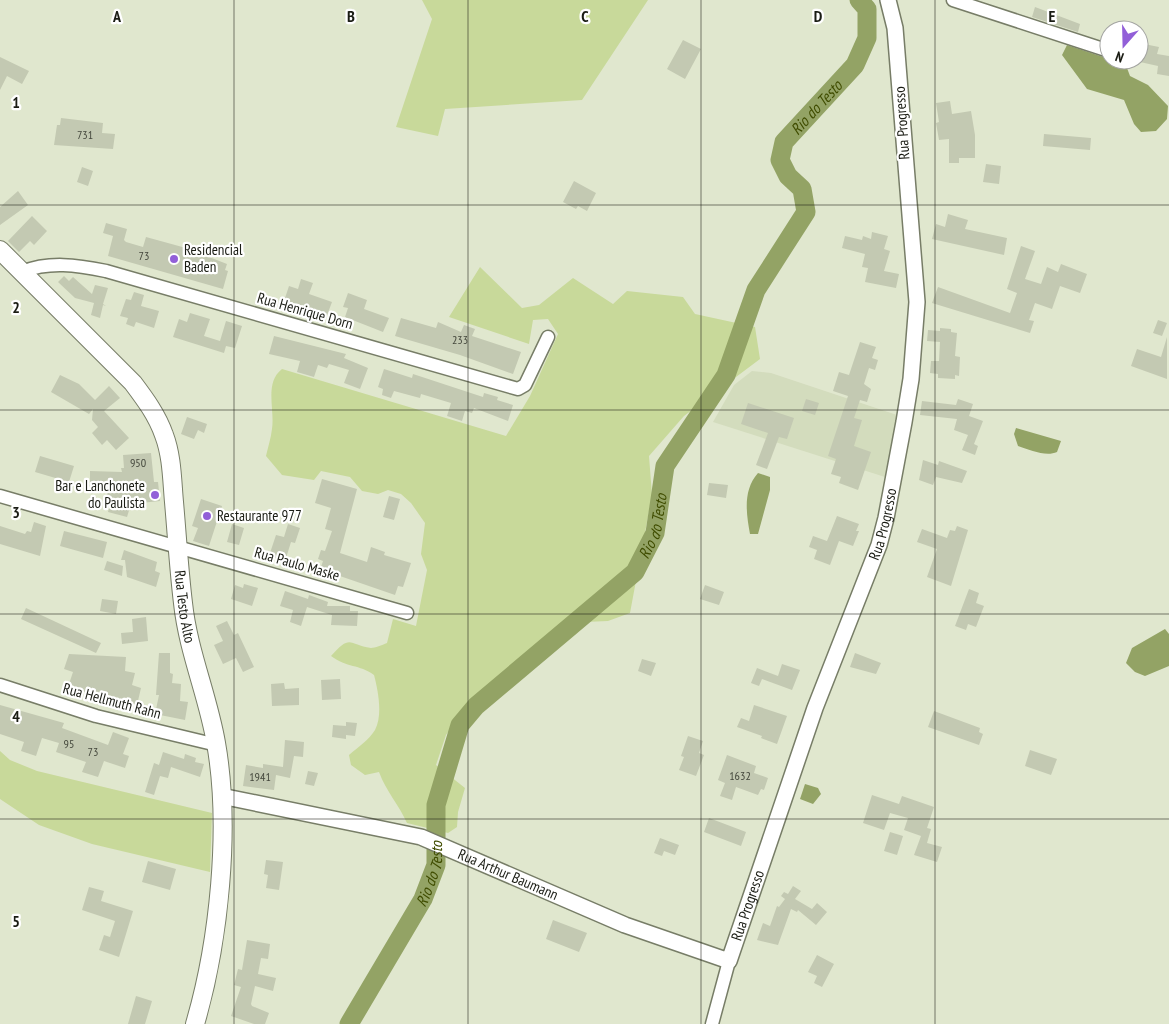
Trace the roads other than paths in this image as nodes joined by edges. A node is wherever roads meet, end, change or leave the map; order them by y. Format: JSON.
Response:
{"nodes":[{"id":1,"x":888,"y":0,"type":"edge"},
{"id":2,"x":954,"y":0,"type":"edge"},
{"id":3,"x":1099,"y":48,"type":"edge"},
{"id":4,"x":0,"y":250,"type":"edge"},
{"id":5,"x":22,"y":272,"type":"junction"},
{"id":6,"x":548,"y":337,"type":"dead end"},
{"id":7,"x":0,"y":496,"type":"edge"},
{"id":8,"x":178,"y":546,"type":"junction"},
{"id":9,"x":407,"y":613,"type":"dead end"},
{"id":10,"x":0,"y":685,"type":"edge"},
{"id":11,"x":217,"y":745,"type":"junction"},
{"id":12,"x":221,"y":796,"type":"junction"},
{"id":13,"x":729,"y":962,"type":"junction"},
{"id":14,"x":195,"y":1024,"type":"edge"},
{"id":15,"x":712,"y":1024,"type":"edge"}],
"edges":[{"from":1,"to":13,"type":"street","name":"Rua Progresso"},
{"from":2,"to":3,"type":"street"},
{"from":4,"to":5,"type":"main road","name":"Rua Testo Alto"},
{"from":5,"to":6,"type":"street","name":"Rua Henrique Dorn"},
{"from":5,"to":8,"type":"main road","name":"Rua Testo Alto"},
{"from":7,"to":8,"type":"street","name":"Rua Paulo Maske"},
{"from":8,"to":9,"type":"street","name":"Rua Paulo Maske"},
{"from":8,"to":11,"type":"main road","name":"Rua Testo Alto"},
{"from":10,"to":11,"type":"street","name":"Rua Hellmuth Rahn"},
{"from":11,"to":12,"type":"main road","name":"Rua Testo Alto"},
{"from":12,"to":13,"type":"street","name":"Rua Arthur Baumann"},
{"from":12,"to":14,"type":"main road","name":"Rua Testo Alto"},
{"from":13,"to":15,"type":"street","name":"Rua Progresso"}]}
